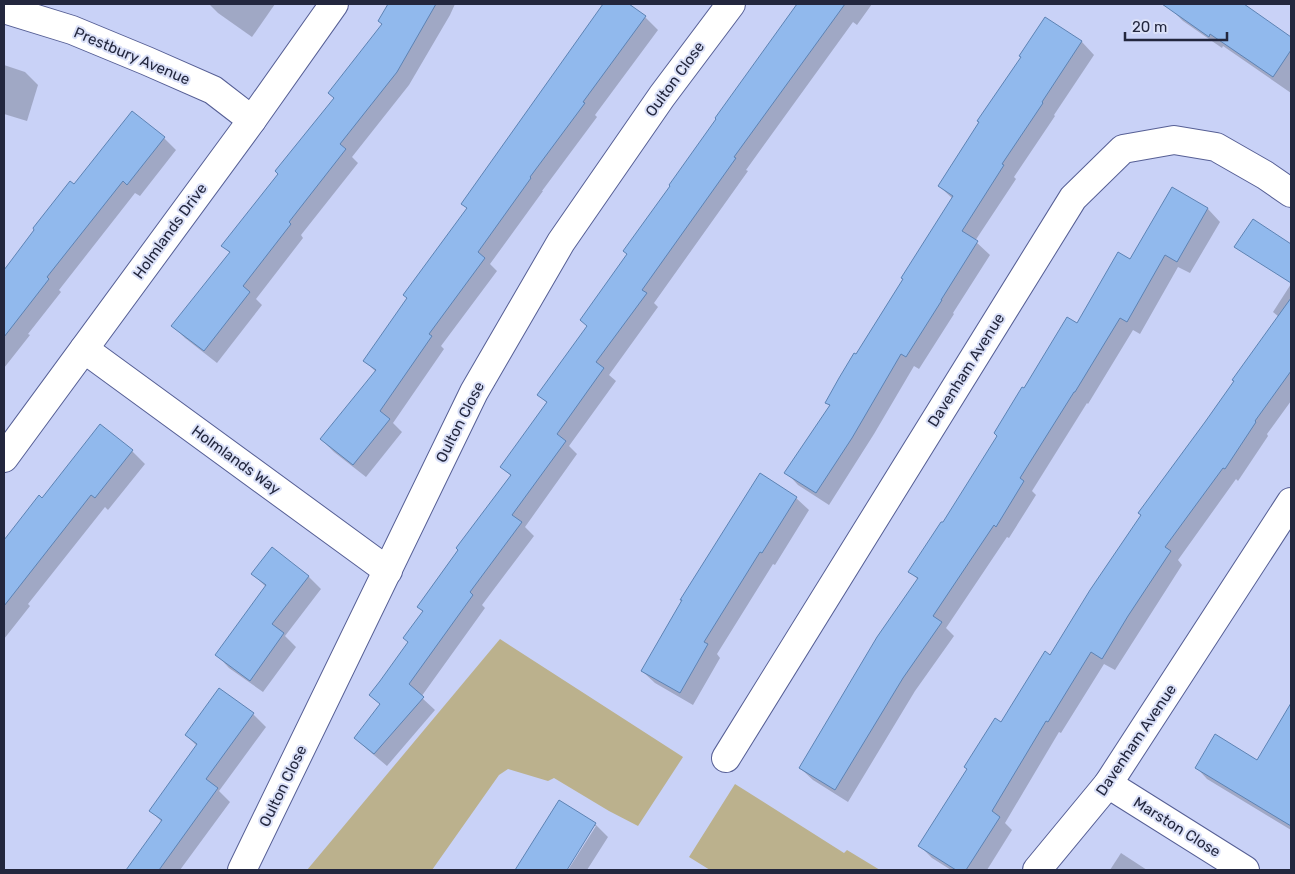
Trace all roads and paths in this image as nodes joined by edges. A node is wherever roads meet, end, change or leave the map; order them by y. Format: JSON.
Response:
{"nodes":[{"id":1,"x":334,"y":4,"type":"edge"},
{"id":2,"x":731,"y":4,"type":"edge"},
{"id":3,"x":16,"y":9,"type":"edge"},
{"id":4,"x":252,"y":120,"type":"junction"},
{"id":5,"x":1291,"y":193,"type":"edge"},
{"id":6,"x":84,"y":349,"type":"junction"},
{"id":7,"x":4,"y":458,"type":"edge"},
{"id":8,"x":1291,"y":502,"type":"edge"},
{"id":9,"x":388,"y":571,"type":"junction"},
{"id":10,"x":726,"y":758,"type":"dead end"},
{"id":11,"x":1108,"y":784,"type":"junction"},
{"id":12,"x":242,"y":870,"type":"edge"},
{"id":13,"x":1038,"y":870,"type":"edge"},
{"id":14,"x":1245,"y":870,"type":"edge"}],
"edges":[{"from":1,"to":4,"type":"street","name":"Holmlands Drive"},
{"from":2,"to":9,"type":"street","name":"Oulton Close"},
{"from":3,"to":4,"type":"street","name":"Prestbury Avenue"},
{"from":4,"to":6,"type":"street","name":"Holmlands Drive"},
{"from":5,"to":10,"type":"street","name":"Davenham Avenue"},
{"from":6,"to":7,"type":"street","name":"Holmlands Drive"},
{"from":6,"to":9,"type":"street","name":"Holmlands Way"},
{"from":8,"to":11,"type":"street","name":"Davenham Avenue"},
{"from":9,"to":12,"type":"street","name":"Oulton Close"},
{"from":11,"to":13,"type":"street","name":"Davenham Avenue"},
{"from":11,"to":14,"type":"street","name":"Marston Close"}]}
